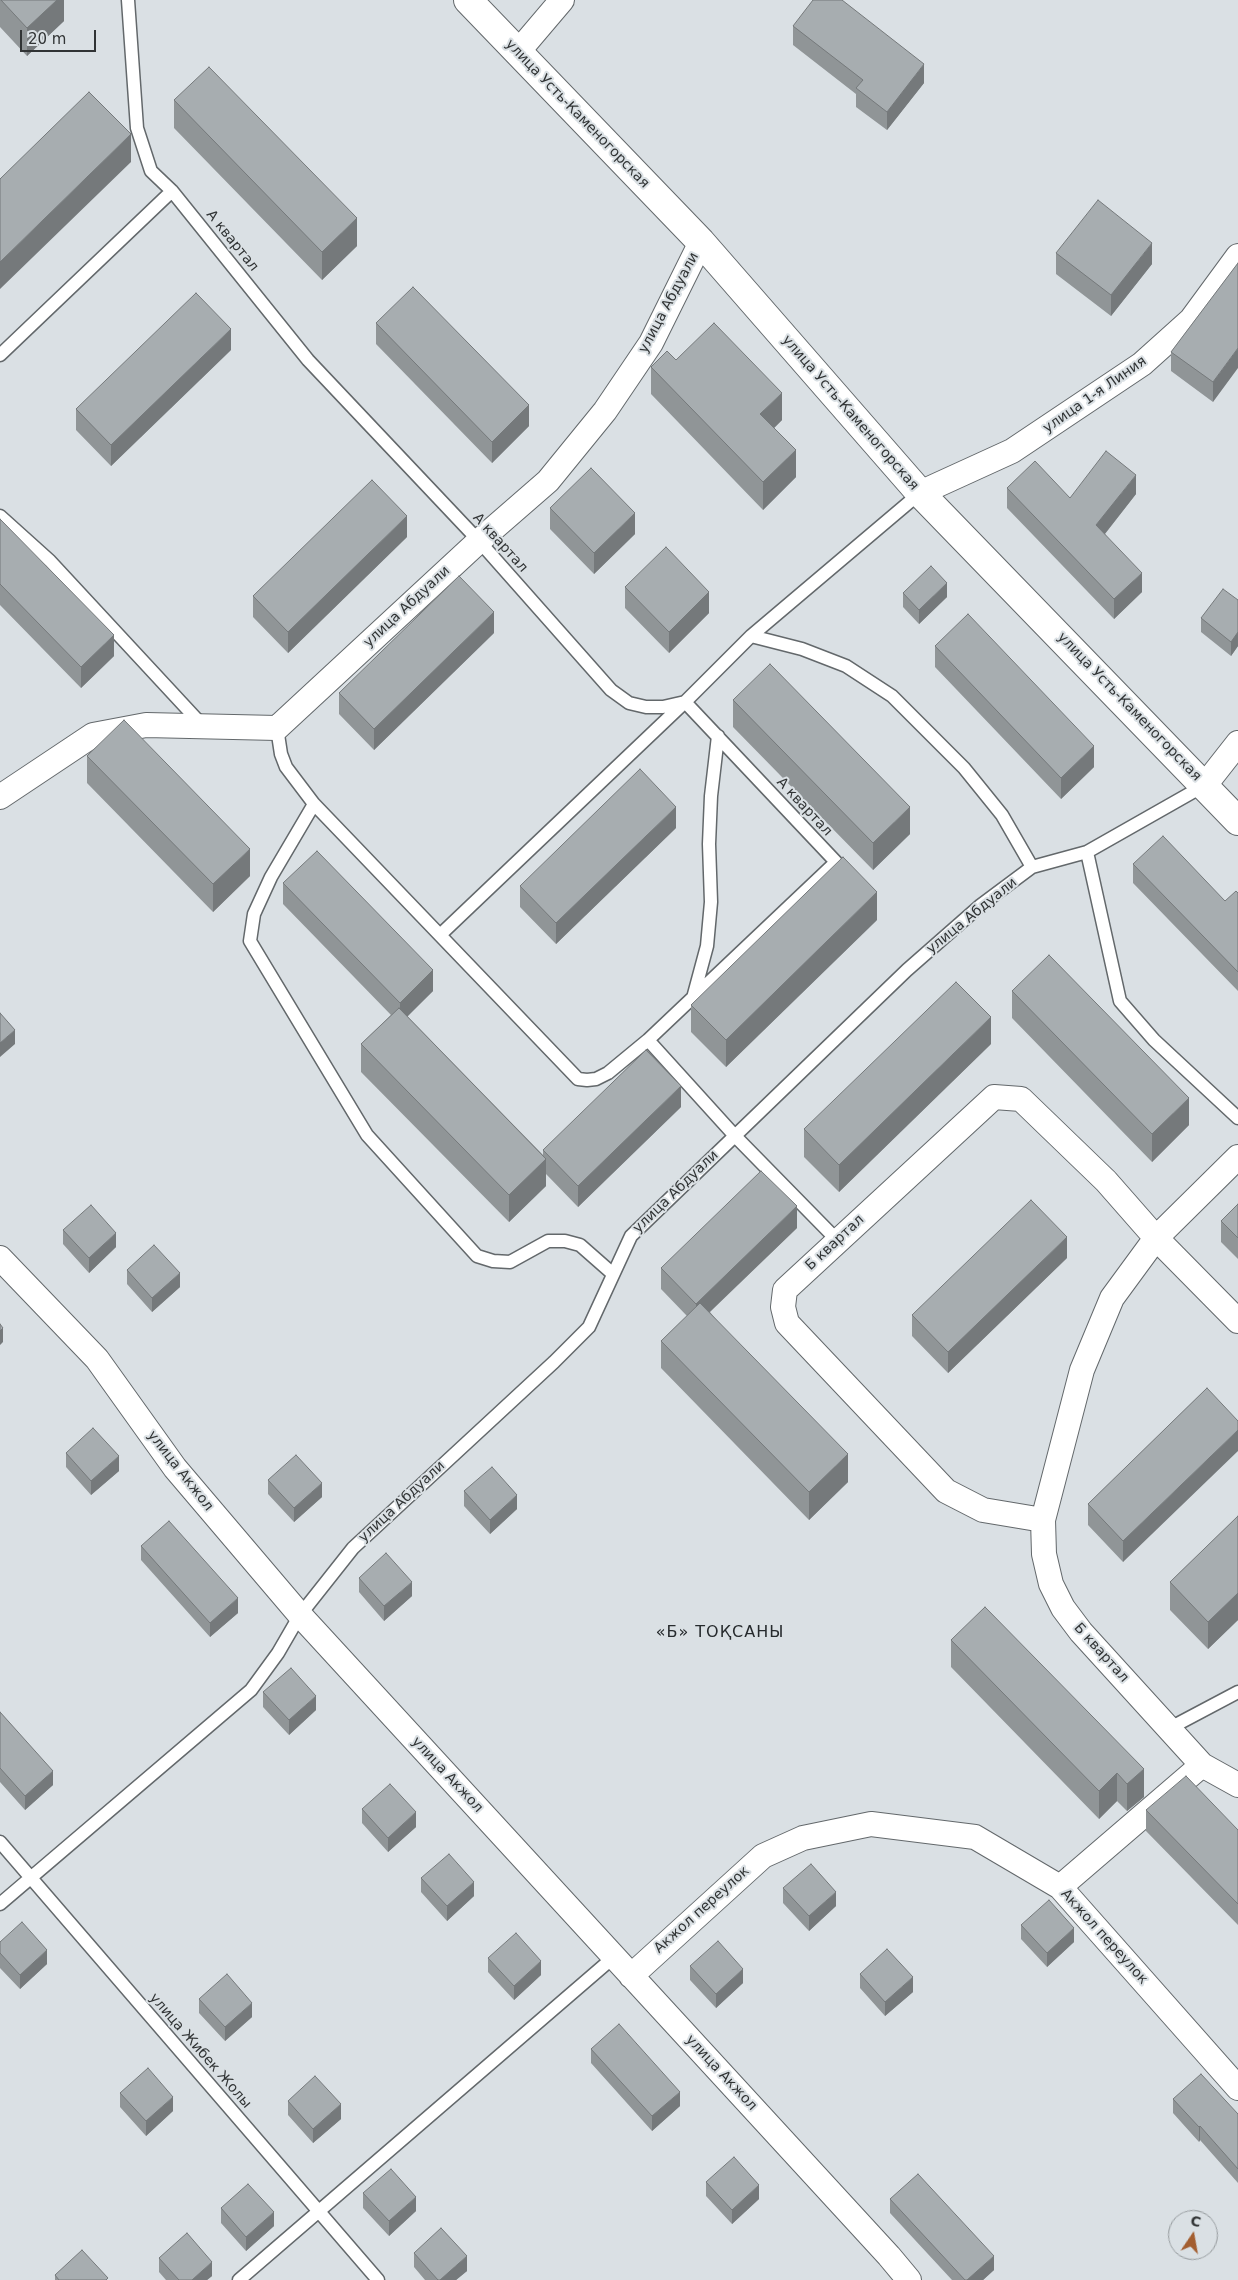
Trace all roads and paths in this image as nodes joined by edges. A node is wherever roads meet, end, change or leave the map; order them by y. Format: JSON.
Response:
{"nodes":[{"id":1,"x":128,"y":0,"type":"edge"},
{"id":2,"x":468,"y":0,"type":"edge"},
{"id":3,"x":562,"y":0,"type":"edge"},
{"id":4,"x":517,"y":53,"type":"junction"},
{"id":5,"x":172,"y":191,"type":"junction"},
{"id":6,"x":701,"y":242,"type":"junction"},
{"id":7,"x":1238,"y":256,"type":"edge"},
{"id":8,"x":0,"y":355,"type":"edge"},
{"id":9,"x":920,"y":492,"type":"junction"},
{"id":10,"x":0,"y":516,"type":"edge"},
{"id":11,"x":479,"y":541,"type":"junction"},
{"id":12,"x":751,"y":636,"type":"junction"},
{"id":13,"x":686,"y":702,"type":"junction"},
{"id":14,"x":203,"y":726,"type":"junction"},
{"id":15,"x":277,"y":728,"type":"junction"},
{"id":16,"x":718,"y":736,"type":"junction"},
{"id":17,"x":1238,"y":743,"type":"edge"},
{"id":18,"x":1205,"y":785,"type":"junction"},
{"id":19,"x":0,"y":797,"type":"edge"},
{"id":20,"x":314,"y":804,"type":"junction"},
{"id":21,"x":1238,"y":820,"type":"edge"},
{"id":22,"x":1087,"y":852,"type":"junction"},
{"id":23,"x":1032,"y":867,"type":"junction"},
{"id":24,"x":440,"y":935,"type":"junction"},
{"id":25,"x":693,"y":998,"type":"junction"},
{"id":26,"x":648,"y":1040,"type":"junction"},
{"id":27,"x":1238,"y":1118,"type":"edge"},
{"id":28,"x":735,"y":1136,"type":"junction"},
{"id":29,"x":1238,"y":1157,"type":"edge"},
{"id":30,"x":1156,"y":1238,"type":"junction"},
{"id":31,"x":838,"y":1240,"type":"junction"},
{"id":32,"x":0,"y":1258,"type":"edge"},
{"id":33,"x":613,"y":1274,"type":"junction"},
{"id":34,"x":1238,"y":1321,"type":"edge"},
{"id":35,"x":1043,"y":1520,"type":"junction"},
{"id":36,"x":300,"y":1615,"type":"junction"},
{"id":37,"x":1238,"y":1692,"type":"edge"},
{"id":38,"x":1170,"y":1728,"type":"junction"},
{"id":39,"x":1202,"y":1765,"type":"junction"},
{"id":40,"x":1238,"y":1785,"type":"edge"},
{"id":41,"x":0,"y":1842,"type":"edge"},
{"id":42,"x":31,"y":1878,"type":"junction"},
{"id":43,"x":1060,"y":1887,"type":"junction"},
{"id":44,"x":0,"y":1904,"type":"edge"},
{"id":45,"x":615,"y":1956,"type":"junction"},
{"id":46,"x":631,"y":1976,"type":"junction"},
{"id":47,"x":1238,"y":2088,"type":"edge"},
{"id":48,"x":319,"y":2211,"type":"junction"},
{"id":49,"x":239,"y":2280,"type":"edge"},
{"id":50,"x":378,"y":2280,"type":"edge"},
{"id":51,"x":910,"y":2280,"type":"edge"}],
"edges":[{"from":1,"to":5,"type":"lane","name":"А квартал"},
{"from":2,"to":4,"type":"street","name":"улица Усть-Каменогорская"},
{"from":3,"to":4,"type":"street"},
{"from":4,"to":6,"type":"street","name":"улица Усть-Каменогорская"},
{"from":5,"to":8,"type":"lane"},
{"from":5,"to":11,"type":"lane","name":"А квартал"},
{"from":6,"to":9,"type":"street","name":"улица Усть-Каменогорская"},
{"from":6,"to":11,"type":"street","name":"улица Абдуали"},
{"from":7,"to":9,"type":"street","name":"улица 1-я Линия"},
{"from":9,"to":12,"type":"lane"},
{"from":9,"to":18,"type":"street","name":"улица Усть-Каменогорская"},
{"from":10,"to":14,"type":"lane"},
{"from":11,"to":13,"type":"lane","name":"А квартал"},
{"from":11,"to":15,"type":"street","name":"улица Абдуали"},
{"from":12,"to":13,"type":"lane"},
{"from":12,"to":23,"type":"lane"},
{"from":13,"to":16,"type":"lane","name":"А квартал"},
{"from":13,"to":24,"type":"lane"},
{"from":14,"to":15,"type":"street"},
{"from":14,"to":19,"type":"street"},
{"from":15,"to":20,"type":"lane"},
{"from":16,"to":25,"type":"lane"},
{"from":16,"to":25,"type":"lane","name":"А квартал"},
{"from":17,"to":18,"type":"street"},
{"from":18,"to":21,"type":"street","name":"улица Усть-Каменогорская"},
{"from":18,"to":22,"type":"lane"},
{"from":20,"to":24,"type":"lane"},
{"from":20,"to":33,"type":"lane"},
{"from":22,"to":23,"type":"lane"},
{"from":22,"to":27,"type":"lane"},
{"from":23,"to":28,"type":"lane","name":"улица Абдуали"},
{"from":24,"to":26,"type":"lane"},
{"from":25,"to":26,"type":"lane"},
{"from":26,"to":28,"type":"lane"},
{"from":28,"to":31,"type":"lane"},
{"from":28,"to":33,"type":"lane","name":"улица Абдуали"},
{"from":29,"to":30,"type":"street","name":"Б квартал"},
{"from":30,"to":31,"type":"street","name":"Б квартал"},
{"from":30,"to":34,"type":"street","name":"Б квартал"},
{"from":30,"to":35,"type":"street","name":"Б квартал"},
{"from":31,"to":35,"type":"street","name":"Б квартал"},
{"from":32,"to":36,"type":"street","name":"улица Акжол"},
{"from":33,"to":36,"type":"lane","name":"улица Абдуали"},
{"from":35,"to":38,"type":"street","name":"Б квартал"},
{"from":36,"to":42,"type":"lane","name":"улица Абдуали"},
{"from":36,"to":45,"type":"street","name":"улица Акжол"},
{"from":37,"to":38,"type":"lane"},
{"from":38,"to":39,"type":"street","name":"Б квартал"},
{"from":39,"to":40,"type":"street","name":"Б квартал"},
{"from":39,"to":43,"type":"street"},
{"from":41,"to":42,"type":"lane","name":"улица Жибек Жолы"},
{"from":42,"to":44,"type":"lane","name":"улица Абдуали"},
{"from":42,"to":48,"type":"lane","name":"улица Жибек Жолы"},
{"from":43,"to":46,"type":"street","name":"Акжол переулок"},
{"from":43,"to":47,"type":"street","name":"Акжол переулок"},
{"from":45,"to":46,"type":"street","name":"улица Акжол"},
{"from":45,"to":48,"type":"lane"},
{"from":46,"to":51,"type":"street","name":"улица Акжол"},
{"from":48,"to":49,"type":"lane"},
{"from":48,"to":50,"type":"lane","name":"улица Жибек Жолы"}]}
